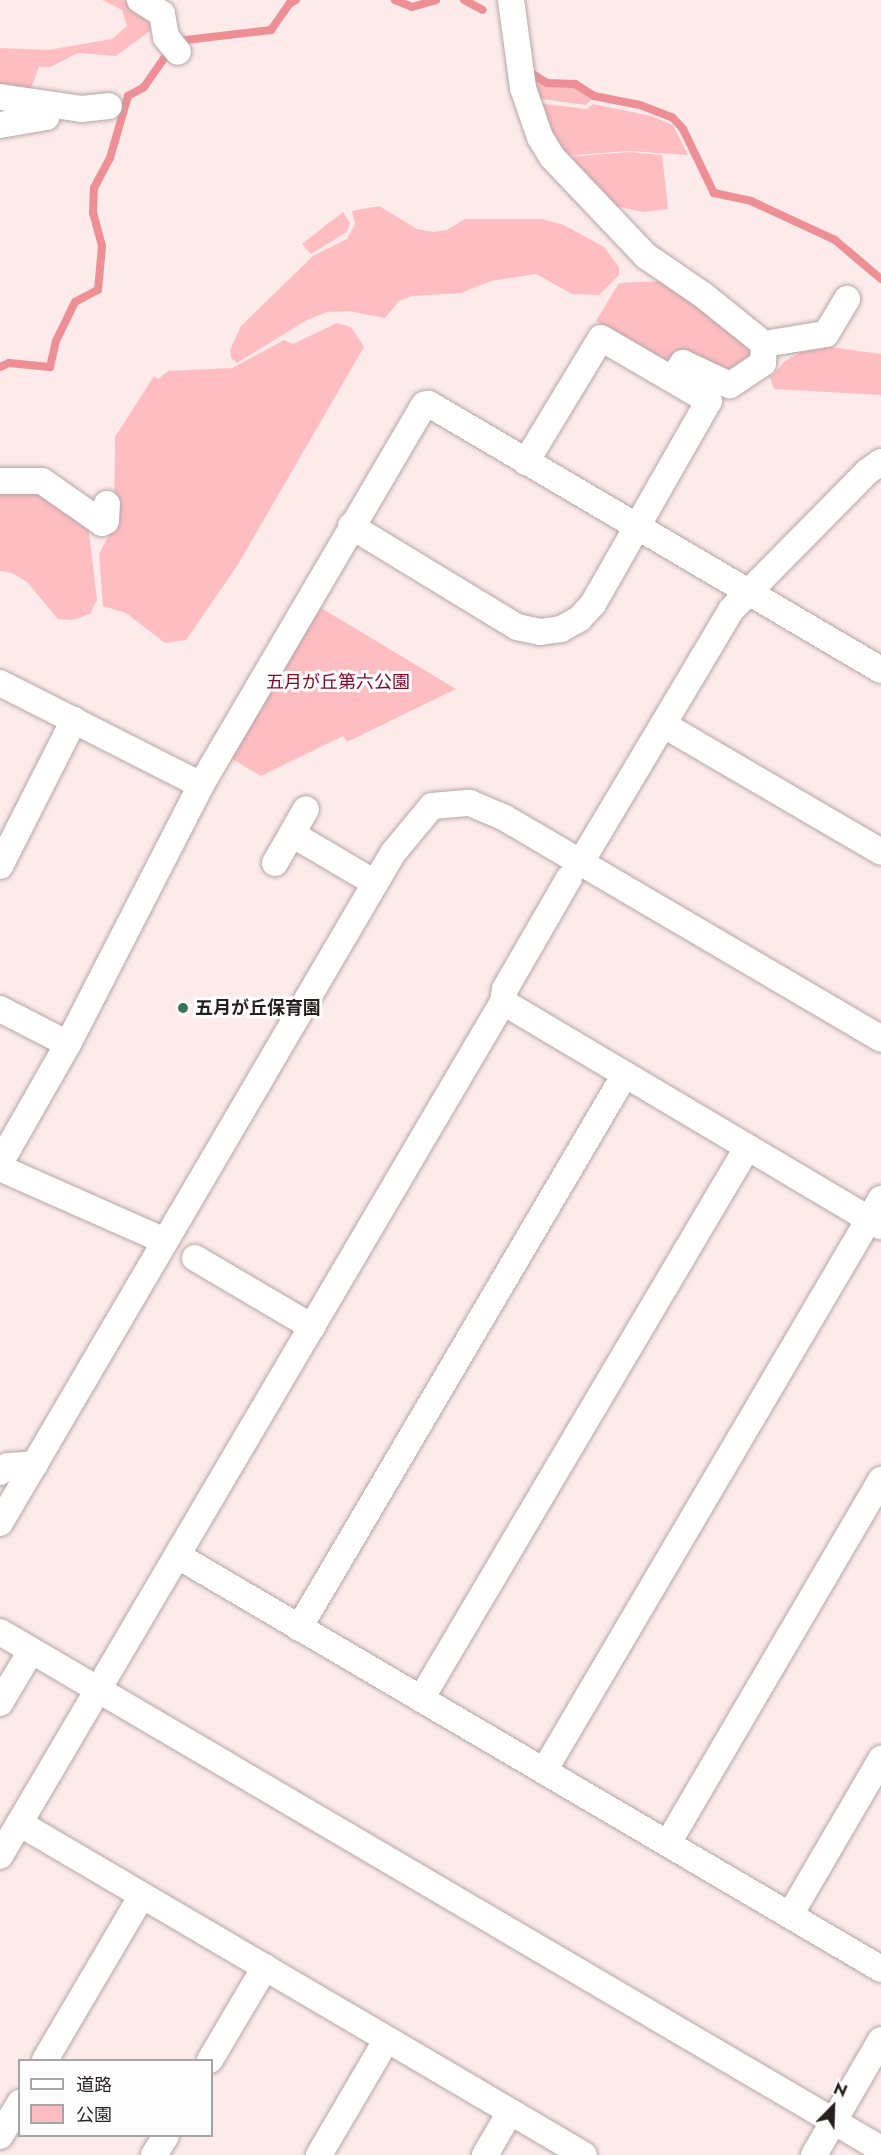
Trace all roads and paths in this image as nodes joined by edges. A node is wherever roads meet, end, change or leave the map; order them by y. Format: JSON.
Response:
{"nodes":[{"id":1,"x":140,"y":0,"type":"edge"},
{"id":2,"x":511,"y":0,"type":"edge"},
{"id":3,"x":178,"y":52,"type":"dead end"},
{"id":4,"x":0,"y":97,"type":"edge"},
{"id":5,"x":49,"y":105,"type":"junction"},
{"id":6,"x":109,"y":106,"type":"dead end"},
{"id":7,"x":0,"y":125,"type":"edge"},
{"id":8,"x":847,"y":299,"type":"dead end"},
{"id":9,"x":764,"y":344,"type":"junction"},
{"id":10,"x":672,"y":379,"type":"junction"},
{"id":11,"x":526,"y":462,"type":"junction"},
{"id":12,"x":881,"y":462,"type":"edge"},
{"id":13,"x":0,"y":482,"type":"edge"},
{"id":14,"x":107,"y":504,"type":"dead end"},
{"id":15,"x":351,"y":526,"type":"junction"},
{"id":16,"x":637,"y":528,"type":"junction"},
{"id":17,"x":747,"y":592,"type":"junction"},
{"id":18,"x":881,"y":670,"type":"edge"},
{"id":19,"x":0,"y":682,"type":"edge"},
{"id":20,"x":74,"y":720,"type":"junction"},
{"id":21,"x":664,"y":725,"type":"junction"},
{"id":22,"x":201,"y":785,"type":"junction"},
{"id":23,"x":306,"y":809,"type":"dead end"},
{"id":24,"x":291,"y":834,"type":"junction"},
{"id":25,"x":881,"y":852,"type":"edge"},
{"id":26,"x":275,"y":863,"type":"dead end"},
{"id":27,"x":0,"y":866,"type":"edge"},
{"id":28,"x":575,"y":870,"type":"junction"},
{"id":29,"x":375,"y":883,"type":"junction"},
{"id":30,"x":503,"y":1002,"type":"junction"},
{"id":31,"x":0,"y":1010,"type":"edge"},
{"id":32,"x":881,"y":1039,"type":"edge"},
{"id":33,"x":69,"y":1044,"type":"junction"},
{"id":34,"x":624,"y":1076,"type":"junction"},
{"id":35,"x":747,"y":1148,"type":"junction"},
{"id":36,"x":0,"y":1163,"type":"edge"},
{"id":37,"x":0,"y":1168,"type":"edge"},
{"id":38,"x":877,"y":1215,"type":"edge"},
{"id":39,"x":165,"y":1241,"type":"junction"},
{"id":40,"x":195,"y":1258,"type":"dead end"},
{"id":41,"x":312,"y":1327,"type":"junction"},
{"id":42,"x":34,"y":1464,"type":"junction"},
{"id":43,"x":0,"y":1472,"type":"edge"},
{"id":44,"x":881,"y":1480,"type":"edge"},
{"id":45,"x":0,"y":1523,"type":"edge"},
{"id":46,"x":178,"y":1556,"type":"junction"},
{"id":47,"x":299,"y":1628,"type":"junction"},
{"id":48,"x":0,"y":1632,"type":"edge"},
{"id":49,"x":31,"y":1650,"type":"junction"},
{"id":50,"x":98,"y":1689,"type":"junction"},
{"id":51,"x":421,"y":1699,"type":"junction"},
{"id":52,"x":0,"y":1703,"type":"edge"},
{"id":53,"x":881,"y":1759,"type":"edge"},
{"id":54,"x":544,"y":1771,"type":"junction"},
{"id":55,"x":19,"y":1823,"type":"junction"},
{"id":56,"x":668,"y":1844,"type":"junction"},
{"id":57,"x":0,"y":1856,"type":"edge"},
{"id":58,"x":142,"y":1895,"type":"junction"},
{"id":59,"x":790,"y":1915,"type":"junction"},
{"id":60,"x":265,"y":1967,"type":"junction"},
{"id":61,"x":881,"y":1969,"type":"edge"},
{"id":62,"x":387,"y":2039,"type":"junction"},
{"id":63,"x":881,"y":2040,"type":"edge"},
{"id":64,"x":46,"y":2059,"type":"edge"},
{"id":65,"x":211,"y":2059,"type":"edge"},
{"id":66,"x":18,"y":2106,"type":"edge"},
{"id":67,"x":510,"y":2112,"type":"junction"},
{"id":68,"x":834,"y":2121,"type":"junction"},
{"id":69,"x":0,"y":2136,"type":"edge"},
{"id":70,"x":165,"y":2137,"type":"edge"},
{"id":71,"x":881,"y":2149,"type":"edge"},
{"id":72,"x":154,"y":2155,"type":"edge"},
{"id":73,"x":319,"y":2155,"type":"edge"},
{"id":74,"x":484,"y":2155,"type":"edge"},
{"id":75,"x":584,"y":2155,"type":"edge"},
{"id":76,"x":814,"y":2155,"type":"edge"}],
"edges":[{"from":1,"to":3,"type":"street"},
{"from":2,"to":9,"type":"street"},
{"from":4,"to":5,"type":"street"},
{"from":5,"to":6,"type":"street"},
{"from":5,"to":7,"type":"street"},
{"from":8,"to":9,"type":"street"},
{"from":9,"to":10,"type":"street"},
{"from":10,"to":11,"type":"street"},
{"from":10,"to":16,"type":"street"},
{"from":11,"to":15,"type":"street"},
{"from":11,"to":16,"type":"street"},
{"from":12,"to":17,"type":"street"},
{"from":13,"to":14,"type":"street"},
{"from":15,"to":16,"type":"street"},
{"from":15,"to":22,"type":"street"},
{"from":16,"to":17,"type":"street"},
{"from":17,"to":18,"type":"street"},
{"from":17,"to":21,"type":"street"},
{"from":19,"to":20,"type":"street"},
{"from":20,"to":22,"type":"street"},
{"from":20,"to":27,"type":"street"},
{"from":21,"to":25,"type":"street"},
{"from":21,"to":28,"type":"street"},
{"from":22,"to":33,"type":"street"},
{"from":23,"to":24,"type":"street"},
{"from":24,"to":26,"type":"street"},
{"from":24,"to":29,"type":"street"},
{"from":28,"to":29,"type":"street"},
{"from":28,"to":30,"type":"street"},
{"from":28,"to":32,"type":"street"},
{"from":29,"to":39,"type":"street"},
{"from":30,"to":34,"type":"street"},
{"from":30,"to":41,"type":"street"},
{"from":31,"to":33,"type":"street"},
{"from":33,"to":36,"type":"street"},
{"from":34,"to":35,"type":"street"},
{"from":34,"to":47,"type":"street"},
{"from":35,"to":38,"type":"street"},
{"from":35,"to":51,"type":"street"},
{"from":37,"to":39,"type":"street"},
{"from":38,"to":54,"type":"street"},
{"from":39,"to":42,"type":"street"},
{"from":40,"to":41,"type":"street"},
{"from":41,"to":46,"type":"street"},
{"from":42,"to":43,"type":"street"},
{"from":42,"to":45,"type":"street"},
{"from":44,"to":56,"type":"street"},
{"from":46,"to":47,"type":"street"},
{"from":46,"to":50,"type":"street"},
{"from":47,"to":51,"type":"street"},
{"from":48,"to":49,"type":"street"},
{"from":49,"to":50,"type":"street"},
{"from":49,"to":52,"type":"street"},
{"from":50,"to":55,"type":"street"},
{"from":50,"to":68,"type":"street"},
{"from":51,"to":54,"type":"street"},
{"from":53,"to":59,"type":"street"},
{"from":54,"to":56,"type":"street"},
{"from":55,"to":57,"type":"street"},
{"from":55,"to":58,"type":"street"},
{"from":56,"to":59,"type":"street"},
{"from":58,"to":60,"type":"street"},
{"from":58,"to":64,"type":"street"},
{"from":59,"to":61,"type":"street"},
{"from":60,"to":62,"type":"street"},
{"from":60,"to":65,"type":"street"},
{"from":62,"to":67,"type":"street"},
{"from":62,"to":73,"type":"street"},
{"from":63,"to":68,"type":"street"},
{"from":66,"to":69,"type":"street"},
{"from":67,"to":74,"type":"street"},
{"from":67,"to":75,"type":"street"},
{"from":68,"to":71,"type":"street"},
{"from":68,"to":76,"type":"street"},
{"from":70,"to":72,"type":"street"}]}
